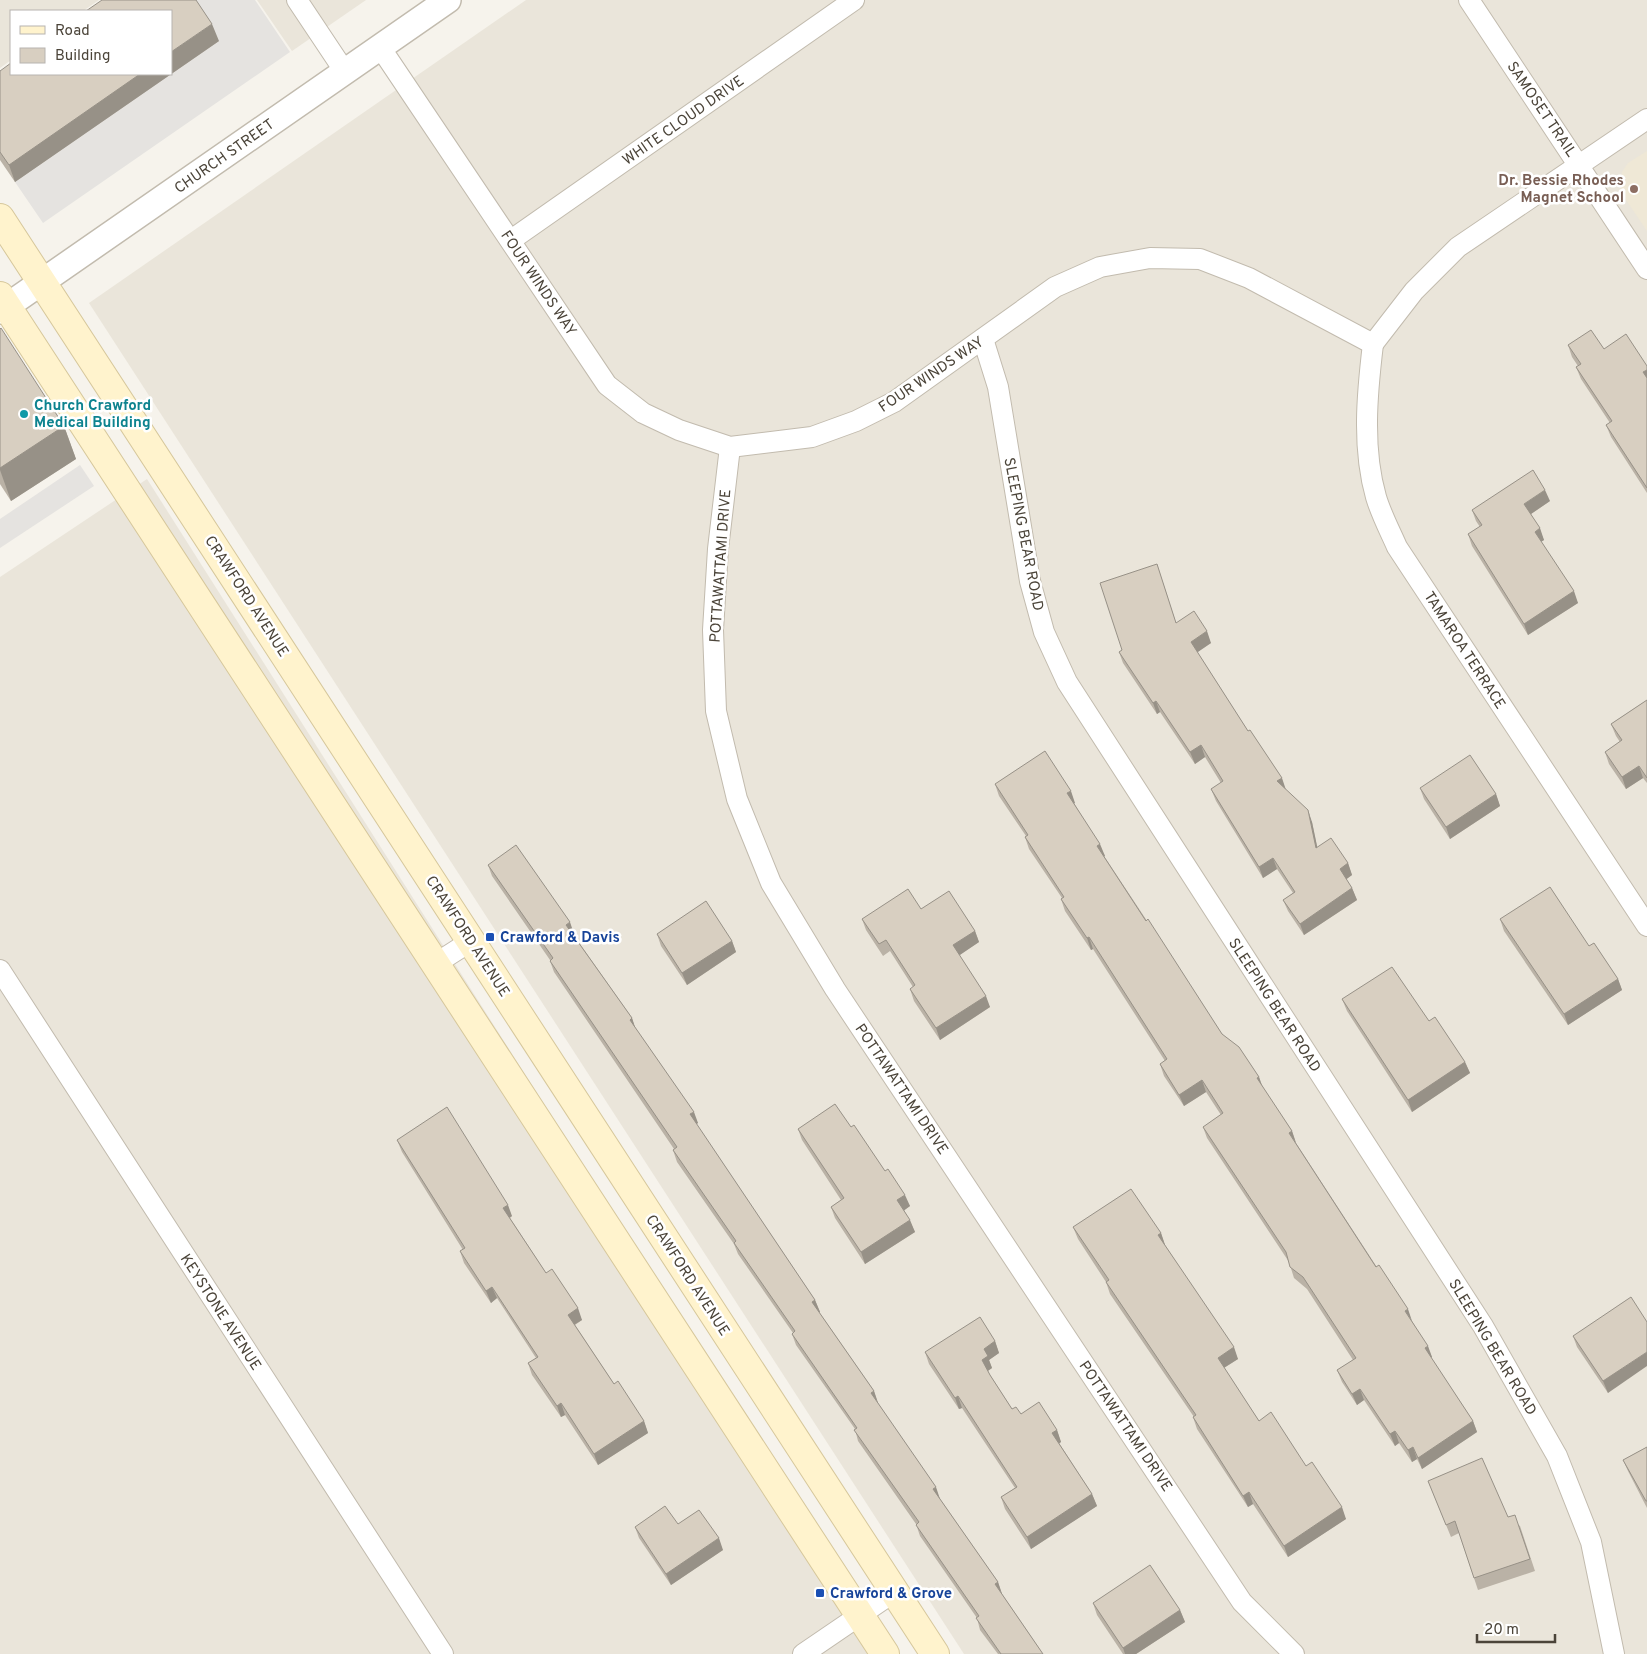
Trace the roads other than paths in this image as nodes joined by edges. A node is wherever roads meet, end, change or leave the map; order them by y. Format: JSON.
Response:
{"nodes":[{"id":1,"x":297,"y":0,"type":"edge"},
{"id":2,"x":448,"y":0,"type":"edge"},
{"id":3,"x":854,"y":0,"type":"edge"},
{"id":4,"x":1469,"y":0,"type":"edge"},
{"id":5,"x":380,"y":47,"type":"junction"},
{"id":6,"x":345,"y":72,"type":"junction"},
{"id":7,"x":1647,"y":119,"type":"edge"},
{"id":8,"x":1579,"y":165,"type":"junction"},
{"id":9,"x":0,"y":218,"type":"edge"},
{"id":10,"x":511,"y":240,"type":"junction"},
{"id":11,"x":1647,"y":269,"type":"edge"},
{"id":12,"x":42,"y":282,"type":"junction"},
{"id":13,"x":2,"y":305,"type":"edge"},
{"id":14,"x":983,"y":340,"type":"junction"},
{"id":15,"x":1373,"y":344,"type":"junction"},
{"id":16,"x":730,"y":447,"type":"junction"},
{"id":17,"x":1647,"y":926,"type":"edge"},
{"id":18,"x":471,"y":940,"type":"junction"},
{"id":19,"x":436,"y":964,"type":"junction"},
{"id":20,"x":0,"y":970,"type":"edge"},
{"id":21,"x":894,"y":1592,"type":"junction"},
{"id":22,"x":860,"y":1616,"type":"junction"},
{"id":23,"x":443,"y":1654,"type":"edge"},
{"id":24,"x":803,"y":1654,"type":"edge"},
{"id":25,"x":885,"y":1654,"type":"edge"},
{"id":26,"x":935,"y":1654,"type":"edge"},
{"id":27,"x":1294,"y":1654,"type":"edge"},
{"id":28,"x":1614,"y":1654,"type":"edge"}],
"edges":[{"from":1,"to":6,"type":"street"},
{"from":2,"to":5,"type":"street","name":"CHURCH STREET"},
{"from":3,"to":10,"type":"street","name":"WHITE CLOUD DRIVE"},
{"from":4,"to":8,"type":"street","name":"SAMOSET TRAIL"},
{"from":5,"to":6,"type":"street","name":"CHURCH STREET"},
{"from":5,"to":10,"type":"street","name":"FOUR WINDS WAY"},
{"from":6,"to":12,"type":"street","name":"CHURCH STREET"},
{"from":7,"to":8,"type":"street"},
{"from":8,"to":11,"type":"street","name":"SAMOSET TRAIL"},
{"from":8,"to":15,"type":"street"},
{"from":9,"to":12,"type":"main road","name":"CRAWFORD AVENUE"},
{"from":10,"to":16,"type":"street","name":"FOUR WINDS WAY"},
{"from":12,"to":13,"type":"street","name":"CHURCH STREET"},
{"from":12,"to":18,"type":"main road","name":"CRAWFORD AVENUE"},
{"from":13,"to":19,"type":"main road"},
{"from":14,"to":15,"type":"street","name":"FOUR WINDS WAY"},
{"from":14,"to":16,"type":"street","name":"FOUR WINDS WAY"},
{"from":14,"to":28,"type":"street","name":"SLEEPING BEAR ROAD"},
{"from":15,"to":17,"type":"street","name":"TAMAROA TERRACE"},
{"from":16,"to":27,"type":"street","name":"POTTAWATTAMI DRIVE"},
{"from":18,"to":19,"type":"street"},
{"from":18,"to":21,"type":"main road","name":"CRAWFORD AVENUE"},
{"from":19,"to":22,"type":"main road"},
{"from":20,"to":23,"type":"street","name":"KEYSTONE AVENUE"},
{"from":21,"to":22,"type":"street"},
{"from":21,"to":26,"type":"main road","name":"CRAWFORD AVENUE"},
{"from":22,"to":24,"type":"street"},
{"from":22,"to":25,"type":"main road"}]}
